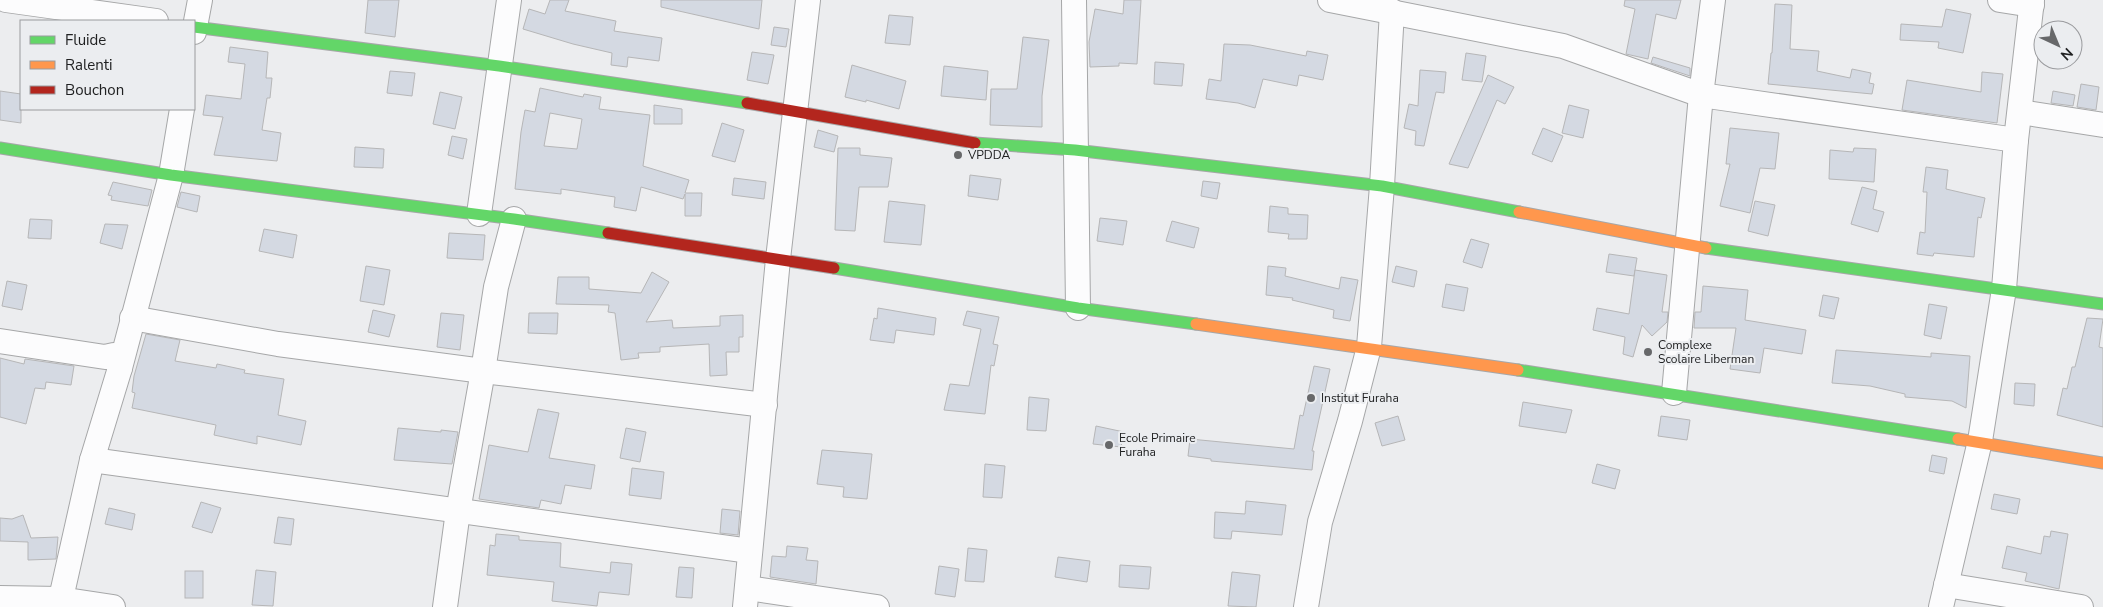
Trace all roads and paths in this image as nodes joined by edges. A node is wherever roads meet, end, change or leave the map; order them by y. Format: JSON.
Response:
{"nodes":[{"id":1,"x":6,"y":0,"type":"edge"},
{"id":2,"x":200,"y":0,"type":"edge"},
{"id":3,"x":509,"y":0,"type":"edge"},
{"id":4,"x":808,"y":0,"type":"edge"},
{"id":5,"x":1074,"y":0,"type":"edge"},
{"id":6,"x":1330,"y":0,"type":"edge"},
{"id":7,"x":1713,"y":0,"type":"edge"},
{"id":8,"x":2000,"y":0,"type":"edge"},
{"id":9,"x":2032,"y":3,"type":"edge"},
{"id":10,"x":1392,"y":11,"type":"junction"},
{"id":11,"x":149,"y":20,"type":"edge"},
{"id":12,"x":195,"y":23,"type":"edge"},
{"id":13,"x":195,"y":28,"type":"edge"},
{"id":14,"x":499,"y":66,"type":"junction"},
{"id":15,"x":1701,"y":96,"type":"junction"},
{"id":16,"x":182,"y":110,"type":"edge"},
{"id":17,"x":794,"y":110,"type":"junction"},
{"id":18,"x":2020,"y":112,"type":"junction"},
{"id":19,"x":2103,"y":125,"type":"edge"},
{"id":20,"x":2016,"y":140,"type":"junction"},
{"id":21,"x":0,"y":148,"type":"edge"},
{"id":22,"x":1075,"y":150,"type":"junction"},
{"id":23,"x":171,"y":176,"type":"junction"},
{"id":24,"x":1382,"y":186,"type":"junction"},
{"id":25,"x":479,"y":214,"type":"junction"},
{"id":26,"x":514,"y":219,"type":"junction"},
{"id":27,"x":1687,"y":245,"type":"junction"},
{"id":28,"x":778,"y":259,"type":"junction"},
{"id":29,"x":2004,"y":289,"type":"junction"},
{"id":30,"x":2103,"y":304,"type":"edge"},
{"id":31,"x":1078,"y":308,"type":"junction"},
{"id":32,"x":132,"y":318,"type":"junction"},
{"id":33,"x":0,"y":341,"type":"edge"},
{"id":34,"x":1369,"y":347,"type":"junction"},
{"id":35,"x":120,"y":368,"type":"junction"},
{"id":36,"x":483,"y":371,"type":"junction"},
{"id":37,"x":1674,"y":393,"type":"junction"},
{"id":38,"x":765,"y":405,"type":"junction"},
{"id":39,"x":1980,"y":441,"type":"junction"},
{"id":40,"x":92,"y":460,"type":"junction"},
{"id":41,"x":2103,"y":463,"type":"edge"},
{"id":42,"x":458,"y":511,"type":"junction"},
{"id":43,"x":750,"y":551,"type":"junction"},
{"id":44,"x":1944,"y":596,"type":"edge"},
{"id":45,"x":0,"y":598,"type":"edge"},
{"id":46,"x":746,"y":598,"type":"edge"},
{"id":47,"x":59,"y":603,"type":"edge"},
{"id":48,"x":114,"y":607,"type":"edge"},
{"id":49,"x":445,"y":607,"type":"edge"},
{"id":50,"x":877,"y":607,"type":"edge"},
{"id":51,"x":1306,"y":607,"type":"edge"},
{"id":52,"x":2080,"y":607,"type":"edge"}],
"edges":[{"from":1,"to":11,"type":"street"},
{"from":2,"to":12,"type":"street"},
{"from":3,"to":14,"type":"street"},
{"from":4,"to":17,"type":"street"},
{"from":5,"to":22,"type":"street"},
{"from":6,"to":10,"type":"street"},
{"from":7,"to":15,"type":"street"},
{"from":8,"to":9,"type":"street"},
{"from":9,"to":18,"type":"street"},
{"from":10,"to":15,"type":"street"},
{"from":10,"to":24,"type":"street"},
{"from":13,"to":14,"type":"street"},
{"from":14,"to":17,"type":"street"},
{"from":14,"to":25,"type":"street"},
{"from":15,"to":20,"type":"street"},
{"from":15,"to":27,"type":"street"},
{"from":16,"to":23,"type":"street"},
{"from":17,"to":22,"type":"street"},
{"from":17,"to":28,"type":"street"},
{"from":18,"to":19,"type":"street"},
{"from":18,"to":20,"type":"street"},
{"from":20,"to":29,"type":"street"},
{"from":21,"to":23,"type":"street"},
{"from":22,"to":24,"type":"street"},
{"from":22,"to":31,"type":"street"},
{"from":23,"to":25,"type":"street"},
{"from":23,"to":32,"type":"street"},
{"from":24,"to":27,"type":"street"},
{"from":24,"to":34,"type":"street"},
{"from":25,"to":26,"type":"street"},
{"from":26,"to":28,"type":"street"},
{"from":26,"to":36,"type":"street"},
{"from":27,"to":29,"type":"street"},
{"from":27,"to":37,"type":"street"},
{"from":28,"to":31,"type":"street"},
{"from":28,"to":38,"type":"street"},
{"from":29,"to":30,"type":"street"},
{"from":29,"to":39,"type":"street"},
{"from":31,"to":34,"type":"street"},
{"from":32,"to":35,"type":"street"},
{"from":32,"to":36,"type":"street"},
{"from":33,"to":35,"type":"street"},
{"from":34,"to":37,"type":"street"},
{"from":34,"to":51,"type":"street"},
{"from":35,"to":40,"type":"street"},
{"from":36,"to":38,"type":"street"},
{"from":36,"to":42,"type":"street"},
{"from":37,"to":39,"type":"street"},
{"from":38,"to":43,"type":"street"},
{"from":39,"to":41,"type":"street"},
{"from":39,"to":44,"type":"street"},
{"from":40,"to":42,"type":"street"},
{"from":40,"to":47,"type":"street"},
{"from":42,"to":43,"type":"street"},
{"from":42,"to":49,"type":"street"},
{"from":43,"to":46,"type":"street"},
{"from":44,"to":52,"type":"street"},
{"from":45,"to":47,"type":"street"},
{"from":46,"to":50,"type":"street"},
{"from":47,"to":48,"type":"street"}]}
